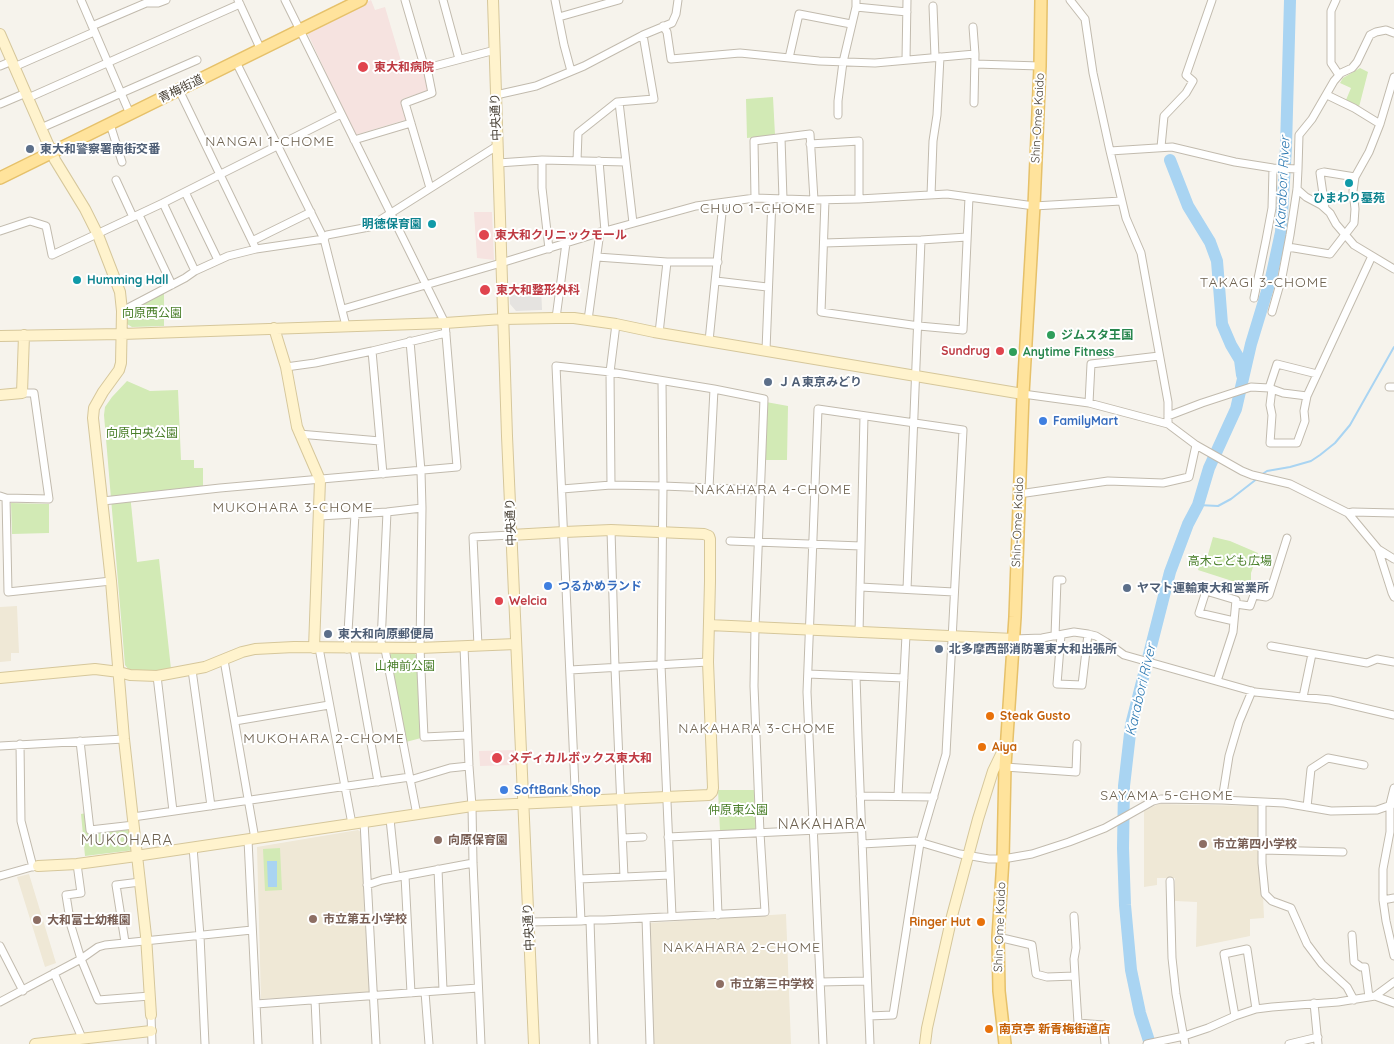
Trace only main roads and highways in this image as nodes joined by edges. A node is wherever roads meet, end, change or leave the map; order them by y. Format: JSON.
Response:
{"nodes":[{"id":1,"x":362,"y":0,"type":"edge"},
{"id":2,"x":1041,"y":0,"type":"edge"},
{"id":3,"x":0,"y":178,"type":"edge"},
{"id":4,"x":1005,"y":1044,"type":"edge"}],
"edges":[{"from":1,"to":3,"type":"main road","name":"青梅街道"},
{"from":2,"to":4,"type":"main road","name":"Shin-Ome Kaido"}]}
